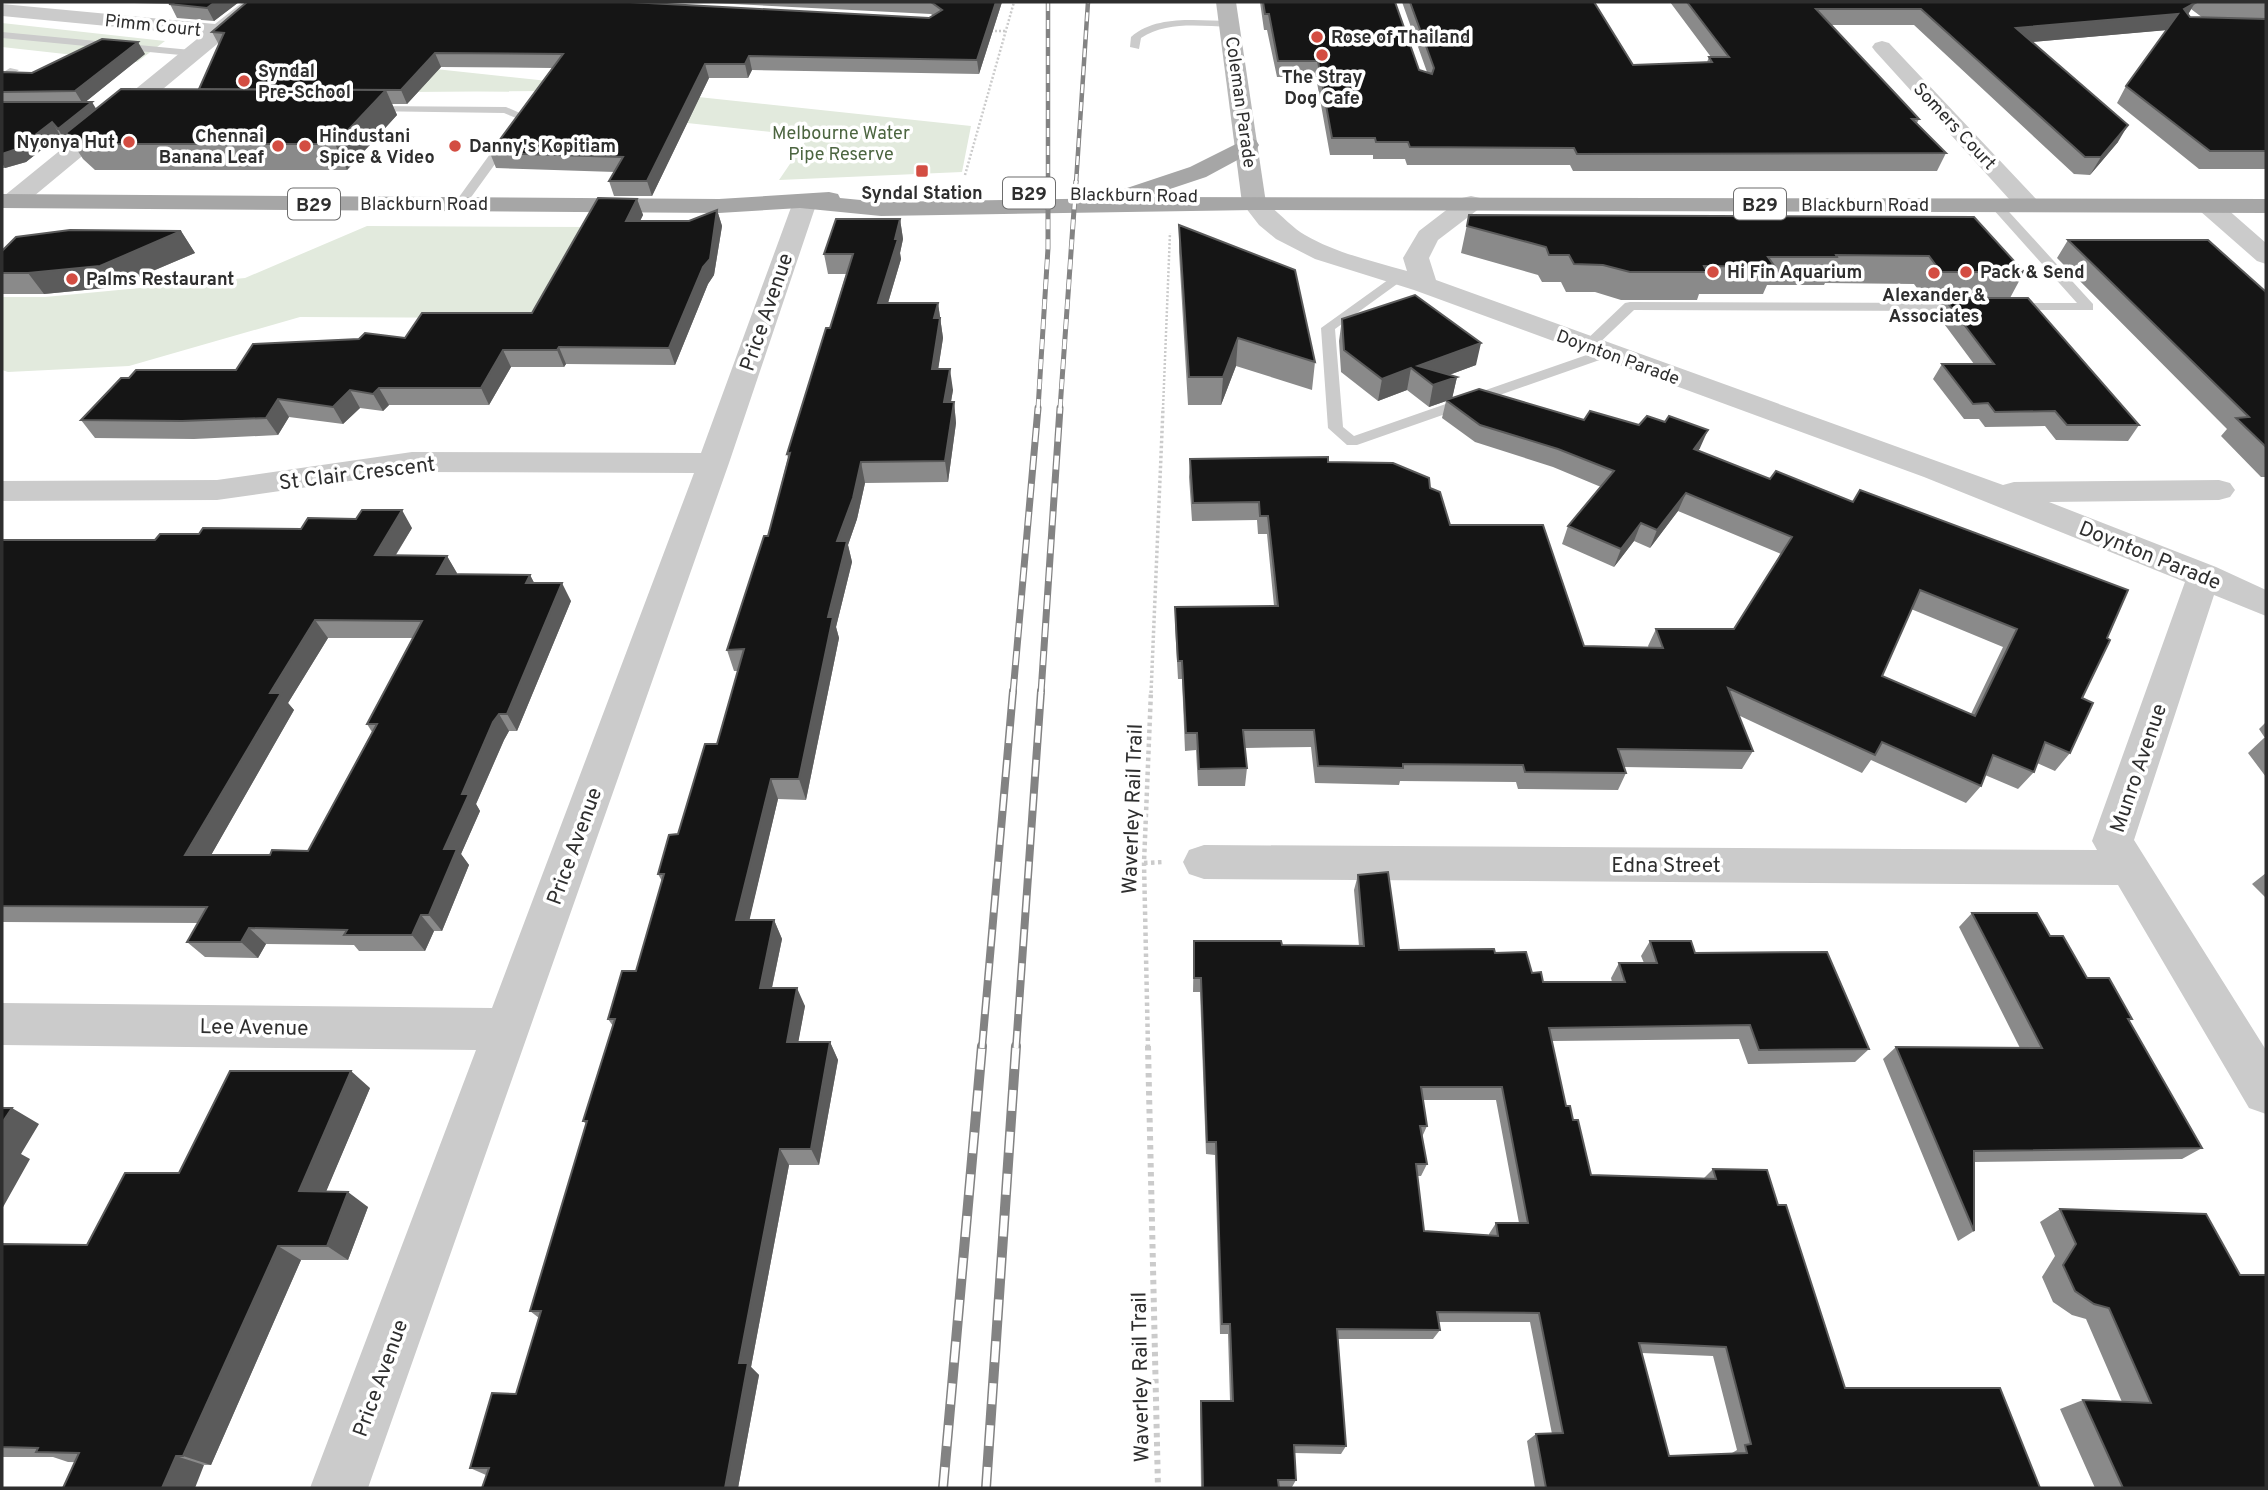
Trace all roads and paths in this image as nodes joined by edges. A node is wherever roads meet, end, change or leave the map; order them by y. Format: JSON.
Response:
{"nodes":[{"id":1,"x":254,"y":2,"type":"edge"},
{"id":2,"x":1014,"y":2,"type":"edge"},
{"id":3,"x":2,"y":10,"type":"edge"},
{"id":4,"x":1229,"y":20,"type":"edge"},
{"id":5,"x":221,"y":31,"type":"junction"},
{"id":6,"x":980,"y":31,"type":"edge"},
{"id":7,"x":1006,"y":31,"type":"junction"},
{"id":8,"x":2,"y":35,"type":"edge"},
{"id":9,"x":1882,"y":47,"type":"dead end"},
{"id":10,"x":191,"y":53,"type":"junction"},
{"id":11,"x":13,"y":69,"type":"edge"},
{"id":12,"x":2,"y":78,"type":"edge"},
{"id":13,"x":117,"y":108,"type":"junction"},
{"id":14,"x":149,"y":109,"type":"edge"},
{"id":15,"x":355,"y":109,"type":"edge"},
{"id":16,"x":1248,"y":145,"type":"junction"},
{"id":17,"x":965,"y":175,"type":"dead end"},
{"id":18,"x":1131,"y":194,"type":"junction"},
{"id":19,"x":7,"y":201,"type":"edge"},
{"id":20,"x":805,"y":202,"type":"junction"},
{"id":21,"x":1254,"y":203,"type":"junction"},
{"id":22,"x":1471,"y":203,"type":"junction"},
{"id":23,"x":460,"y":204,"type":"junction"},
{"id":24,"x":1996,"y":205,"type":"junction"},
{"id":25,"x":2028,"y":205,"type":"junction"},
{"id":26,"x":2209,"y":206,"type":"junction"},
{"id":27,"x":2266,"y":206,"type":"edge"},
{"id":28,"x":1170,"y":229,"type":"dead end"},
{"id":29,"x":2266,"y":256,"type":"edge"},
{"id":30,"x":1411,"y":280,"type":"junction"},
{"id":31,"x":1597,"y":350,"type":"junction"},
{"id":32,"x":713,"y":463,"type":"junction"},
{"id":33,"x":2219,"y":490,"type":"dead end"},
{"id":34,"x":2,"y":491,"type":"edge"},
{"id":35,"x":1995,"y":492,"type":"junction"},
{"id":36,"x":2204,"y":575,"type":"junction"},
{"id":37,"x":2266,"y":604,"type":"edge"},
{"id":38,"x":1204,"y":862,"type":"dead end"},
{"id":39,"x":2129,"y":868,"type":"junction"},
{"id":40,"x":2,"y":1024,"type":"edge"},
{"id":41,"x":507,"y":1029,"type":"junction"},
{"id":42,"x":2266,"y":1092,"type":"edge"},
{"id":43,"x":340,"y":1488,"type":"edge"},
{"id":44,"x":1158,"y":1488,"type":"edge"}],
"edges":[{"from":1,"to":5,"type":"street"},
{"from":2,"to":7,"type":"path"},
{"from":3,"to":5,"type":"street","name":"Pimm Court"},
{"from":4,"to":4,"type":"lane"},
{"from":4,"to":16,"type":"street","name":"Coleman Parade"},
{"from":5,"to":10,"type":"street"},
{"from":6,"to":7,"type":"path"},
{"from":7,"to":17,"type":"path"},
{"from":8,"to":10,"type":"lane"},
{"from":9,"to":25,"type":"street","name":"Somers Court"},
{"from":10,"to":13,"type":"street"},
{"from":11,"to":12,"type":"lane"},
{"from":13,"to":14,"type":"lane"},
{"from":13,"to":19,"type":"street"},
{"from":15,"to":23,"type":"lane"},
{"from":16,"to":18,"type":"main road"},
{"from":16,"to":21,"type":"street","name":"Coleman Parade"},
{"from":18,"to":20,"type":"main road","name":"Blackburn Road","number":"B29"},
{"from":18,"to":21,"type":"main road","name":"Blackburn Road","number":"B29"},
{"from":19,"to":23,"type":"main road","name":"Blackburn Road","number":"B29"},
{"from":20,"to":21,"type":"main road","name":"Blackburn Road","number":"B29"},
{"from":20,"to":23,"type":"main road","name":"Blackburn Road","number":"B29"},
{"from":20,"to":32,"type":"street","name":"Price Avenue"},
{"from":21,"to":22,"type":"main road","name":"Blackburn Road","number":"B29"},
{"from":21,"to":30,"type":"street","name":"Doynton Parade"},
{"from":22,"to":24,"type":"main road","name":"Blackburn Road","number":"B29"},
{"from":22,"to":30,"type":"street"},
{"from":24,"to":25,"type":"main road","name":"Blackburn Road","number":"B29"},
{"from":24,"to":31,"type":"lane"},
{"from":25,"to":26,"type":"main road","name":"Blackburn Road","number":"B29"},
{"from":26,"to":27,"type":"main road","name":"Blackburn Road","number":"B29"},
{"from":26,"to":29,"type":"street"},
{"from":28,"to":44,"type":"path","name":"Waverley Rail Trail"},
{"from":30,"to":31,"type":"street","name":"Doynton Parade"},
{"from":30,"to":31,"type":"lane"},
{"from":31,"to":35,"type":"street","name":"Doynton Parade"},
{"from":32,"to":34,"type":"street","name":"St Clair Crescent"},
{"from":32,"to":41,"type":"street","name":"Price Avenue"},
{"from":33,"to":35,"type":"street","name":"Doynton Parade"},
{"from":35,"to":36,"type":"street","name":"Doynton Parade"},
{"from":36,"to":37,"type":"street","name":"Doynton Parade"},
{"from":36,"to":39,"type":"street","name":"Munro Avenue"},
{"from":38,"to":39,"type":"street","name":"Edna Street"},
{"from":39,"to":42,"type":"street","name":"Munro Avenue"},
{"from":40,"to":41,"type":"street","name":"Lee Avenue"},
{"from":41,"to":43,"type":"street","name":"Price Avenue"}]}
